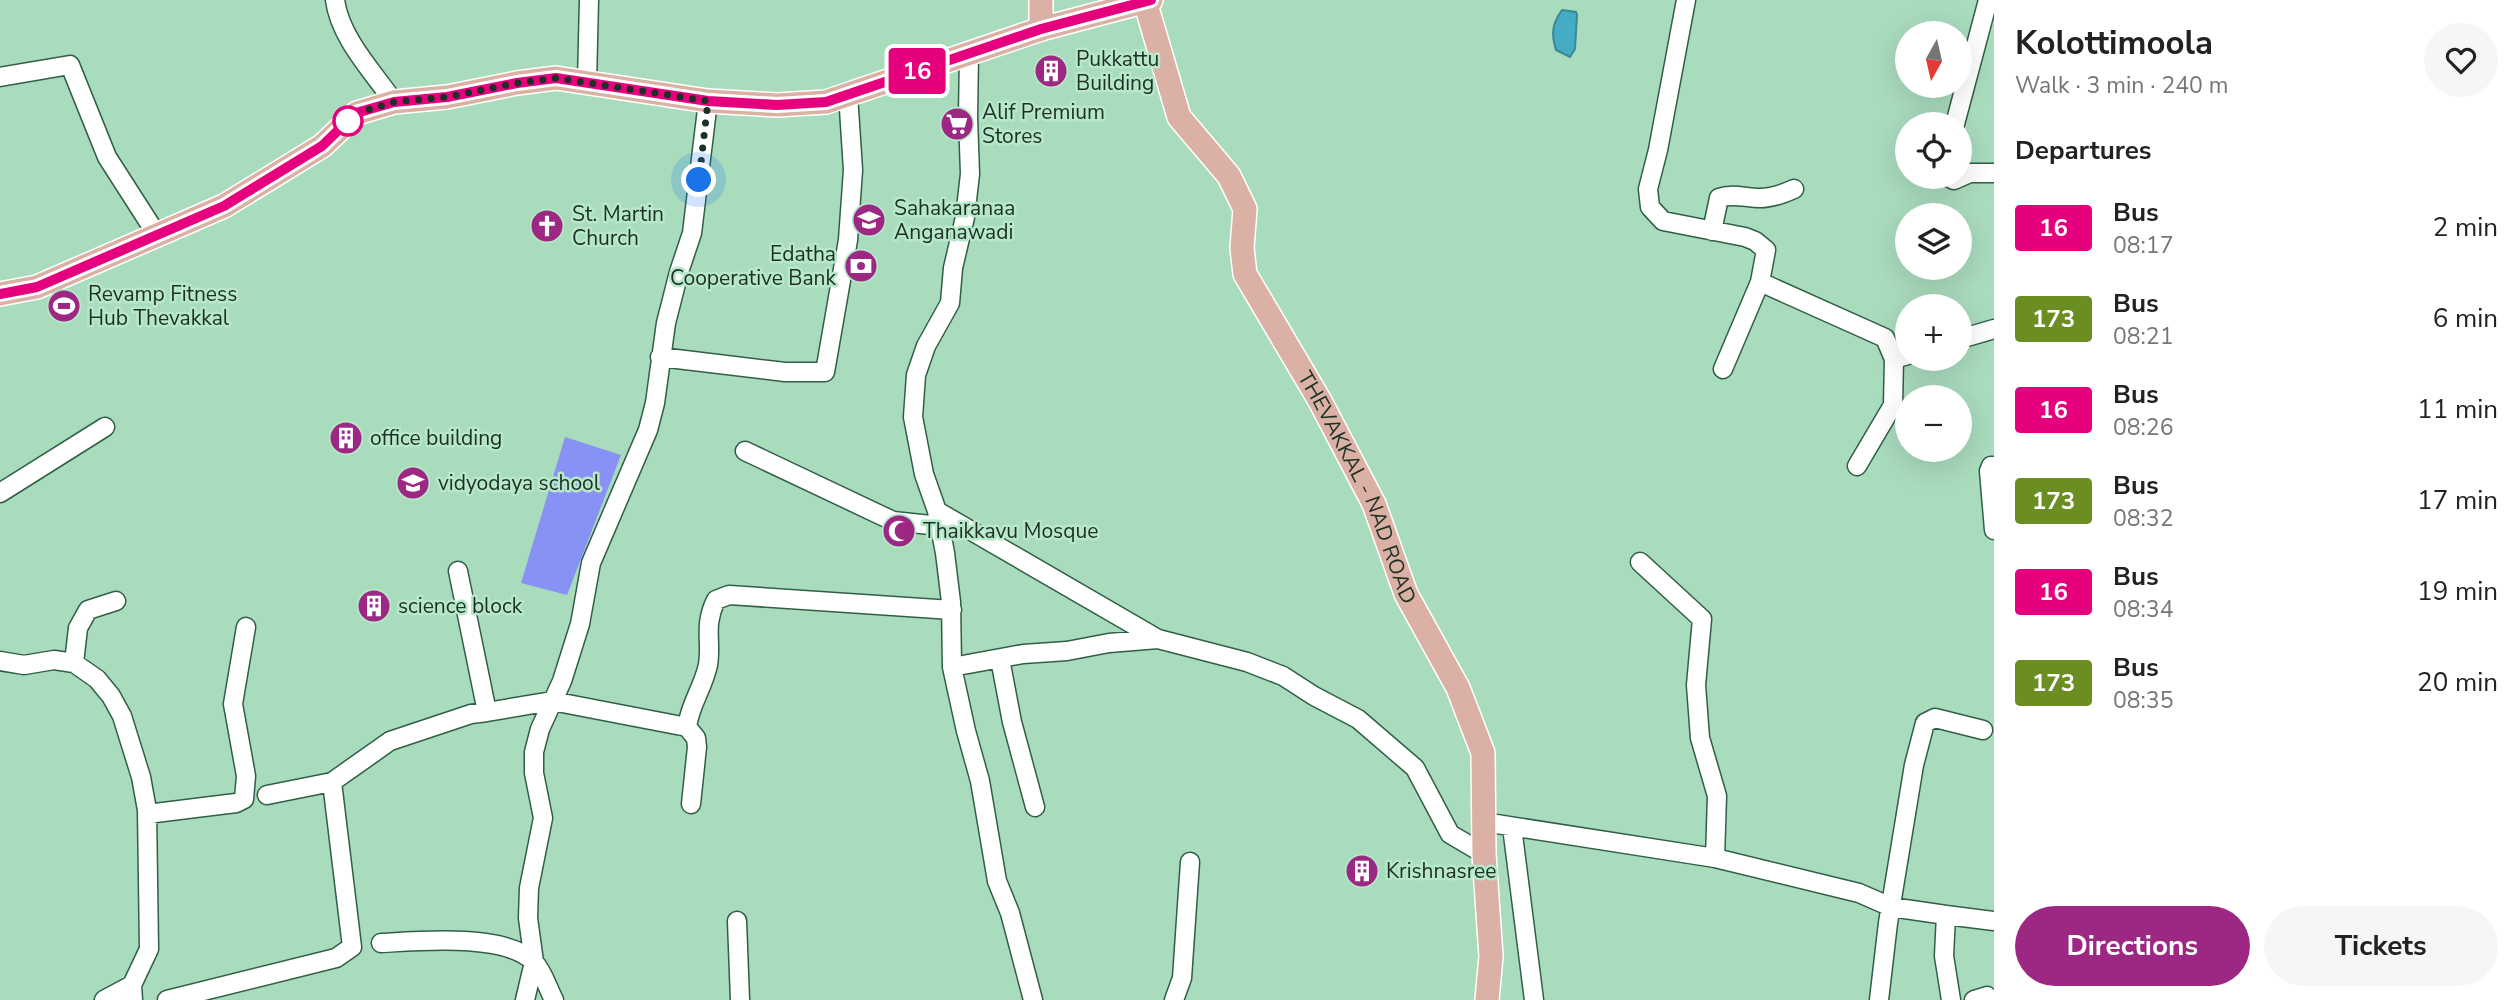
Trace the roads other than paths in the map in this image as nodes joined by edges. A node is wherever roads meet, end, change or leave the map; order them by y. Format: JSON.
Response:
{"nodes":[{"id":1,"x":335,"y":0,"type":"edge"},
{"id":2,"x":589,"y":0,"type":"edge"},
{"id":3,"x":1041,"y":0,"type":"edge"},
{"id":4,"x":1151,"y":0,"type":"edge"},
{"id":5,"x":1686,"y":0,"type":"edge"},
{"id":6,"x":1988,"y":0,"type":"edge"},
{"id":7,"x":1145,"y":1,"type":"edge"},
{"id":8,"x":1041,"y":29,"type":"junction"},
{"id":9,"x":970,"y":53,"type":"junction"},
{"id":10,"x":0,"y":77,"type":"edge"},
{"id":11,"x":587,"y":82,"type":"junction"},
{"id":12,"x":848,"y":94,"type":"junction"},
{"id":13,"x":708,"y":101,"type":"junction"},
{"id":14,"x":394,"y":102,"type":"junction"},
{"id":15,"x":1958,"y":112,"type":"edge"},
{"id":16,"x":1972,"y":173,"type":"edge"},
{"id":17,"x":1994,"y":173,"type":"edge"},
{"id":18,"x":1794,"y":189,"type":"dead end"},
{"id":19,"x":1712,"y":231,"type":"junction"},
{"id":20,"x":157,"y":235,"type":"junction"},
{"id":21,"x":1760,"y":282,"type":"junction"},
{"id":22,"x":0,"y":294,"type":"edge"},
{"id":23,"x":1994,"y":329,"type":"edge"},
{"id":24,"x":1972,"y":335,"type":"edge"},
{"id":25,"x":1895,"y":350,"type":"edge"},
{"id":26,"x":660,"y":357,"type":"junction"},
{"id":27,"x":1723,"y":369,"type":"dead end"},
{"id":28,"x":1899,"y":371,"type":"edge"},
{"id":29,"x":105,"y":427,"type":"dead end"},
{"id":30,"x":745,"y":451,"type":"dead end"},
{"id":31,"x":1857,"y":466,"type":"dead end"},
{"id":32,"x":1994,"y":466,"type":"edge"},
{"id":33,"x":0,"y":493,"type":"edge"},
{"id":34,"x":939,"y":519,"type":"junction"},
{"id":35,"x":1994,"y":530,"type":"edge"},
{"id":36,"x":1640,"y":562,"type":"dead end"},
{"id":37,"x":458,"y":571,"type":"dead end"},
{"id":38,"x":116,"y":601,"type":"dead end"},
{"id":39,"x":952,"y":610,"type":"junction"},
{"id":40,"x":246,"y":627,"type":"dead end"},
{"id":41,"x":1158,"y":639,"type":"junction"},
{"id":42,"x":1000,"y":659,"type":"junction"},
{"id":43,"x":0,"y":661,"type":"edge"},
{"id":44,"x":74,"y":663,"type":"junction"},
{"id":45,"x":952,"y":667,"type":"junction"},
{"id":46,"x":552,"y":701,"type":"junction"},
{"id":47,"x":487,"y":712,"type":"junction"},
{"id":48,"x":687,"y":727,"type":"junction"},
{"id":49,"x":1983,"y":730,"type":"dead end"},
{"id":50,"x":332,"y":782,"type":"junction"},
{"id":51,"x":267,"y":795,"type":"dead end"},
{"id":52,"x":691,"y":804,"type":"dead end"},
{"id":53,"x":1035,"y":807,"type":"dead end"},
{"id":54,"x":147,"y":814,"type":"junction"},
{"id":55,"x":1484,"y":822,"type":"junction"},
{"id":56,"x":1513,"y":827,"type":"junction"},
{"id":57,"x":1484,"y":854,"type":"junction"},
{"id":58,"x":1715,"y":859,"type":"junction"},
{"id":59,"x":1191,"y":862,"type":"dead end"},
{"id":60,"x":1891,"y":907,"type":"junction"},
{"id":61,"x":1946,"y":915,"type":"junction"},
{"id":62,"x":737,"y":922,"type":"dead end"},
{"id":63,"x":1994,"y":922,"type":"edge"},
{"id":64,"x":381,"y":943,"type":"dead end"},
{"id":65,"x":534,"y":962,"type":"junction"},
{"id":66,"x":133,"y":993,"type":"edge"},
{"id":67,"x":104,"y":1000,"type":"edge"},
{"id":68,"x":167,"y":1000,"type":"edge"},
{"id":69,"x":525,"y":1000,"type":"edge"},
{"id":70,"x":554,"y":1000,"type":"edge"},
{"id":71,"x":740,"y":1000,"type":"edge"},
{"id":72,"x":1033,"y":1000,"type":"edge"},
{"id":73,"x":1174,"y":1000,"type":"edge"},
{"id":74,"x":1487,"y":1000,"type":"edge"},
{"id":75,"x":1534,"y":1000,"type":"edge"},
{"id":76,"x":1879,"y":1000,"type":"edge"},
{"id":77,"x":1951,"y":1000,"type":"edge"}],
"edges":[{"from":1,"to":14,"type":"street"},
{"from":2,"to":11,"type":"street"},
{"from":3,"to":8,"type":"main road"},
{"from":4,"to":7,"type":"main road"},
{"from":5,"to":19,"type":"street"},
{"from":6,"to":15,"type":"street"},
{"from":7,"to":8,"type":"main road"},
{"from":7,"to":55,"type":"main road","name":"THEVAKKAL - NAD ROAD"},
{"from":8,"to":9,"type":"main road"},
{"from":9,"to":12,"type":"main road"},
{"from":9,"to":34,"type":"street"},
{"from":10,"to":20,"type":"street"},
{"from":11,"to":13,"type":"main road"},
{"from":11,"to":14,"type":"main road"},
{"from":12,"to":13,"type":"main road"},
{"from":12,"to":26,"type":"street"},
{"from":13,"to":26,"type":"street"},
{"from":14,"to":20,"type":"main road"},
{"from":16,"to":17,"type":"street"},
{"from":18,"to":19,"type":"street"},
{"from":19,"to":21,"type":"street"},
{"from":20,"to":22,"type":"main road"},
{"from":21,"to":25,"type":"street"},
{"from":21,"to":27,"type":"street"},
{"from":23,"to":24,"type":"street"},
{"from":26,"to":46,"type":"street"},
{"from":28,"to":31,"type":"street"},
{"from":29,"to":33,"type":"street"},
{"from":30,"to":34,"type":"street"},
{"from":32,"to":35,"type":"street"},
{"from":34,"to":39,"type":"street"},
{"from":34,"to":41,"type":"street"},
{"from":36,"to":58,"type":"street"},
{"from":37,"to":47,"type":"street"},
{"from":38,"to":44,"type":"street"},
{"from":39,"to":45,"type":"street"},
{"from":39,"to":48,"type":"street"},
{"from":40,"to":54,"type":"street"},
{"from":41,"to":42,"type":"street"},
{"from":41,"to":57,"type":"street"},
{"from":42,"to":45,"type":"street"},
{"from":42,"to":53,"type":"street"},
{"from":43,"to":44,"type":"street"},
{"from":44,"to":54,"type":"street"},
{"from":45,"to":72,"type":"street"},
{"from":46,"to":47,"type":"street"},
{"from":46,"to":48,"type":"street"},
{"from":46,"to":65,"type":"street"},
{"from":47,"to":50,"type":"street"},
{"from":48,"to":52,"type":"street"},
{"from":49,"to":60,"type":"street"},
{"from":50,"to":51,"type":"street"},
{"from":50,"to":68,"type":"street"},
{"from":54,"to":66,"type":"street"},
{"from":55,"to":56,"type":"street"},
{"from":55,"to":57,"type":"main road","name":"THEVAKKAL - NAD ROAD"},
{"from":56,"to":58,"type":"street"},
{"from":56,"to":75,"type":"street"},
{"from":57,"to":74,"type":"main road","name":"THEVAKKAL - NAD ROAD"},
{"from":58,"to":60,"type":"street"},
{"from":59,"to":73,"type":"street"},
{"from":60,"to":61,"type":"street"},
{"from":60,"to":76,"type":"street"},
{"from":61,"to":63,"type":"street"},
{"from":61,"to":77,"type":"street"},
{"from":62,"to":71,"type":"street"},
{"from":64,"to":65,"type":"street"},
{"from":65,"to":69,"type":"street"},
{"from":65,"to":70,"type":"street"},
{"from":66,"to":67,"type":"street"}]}
